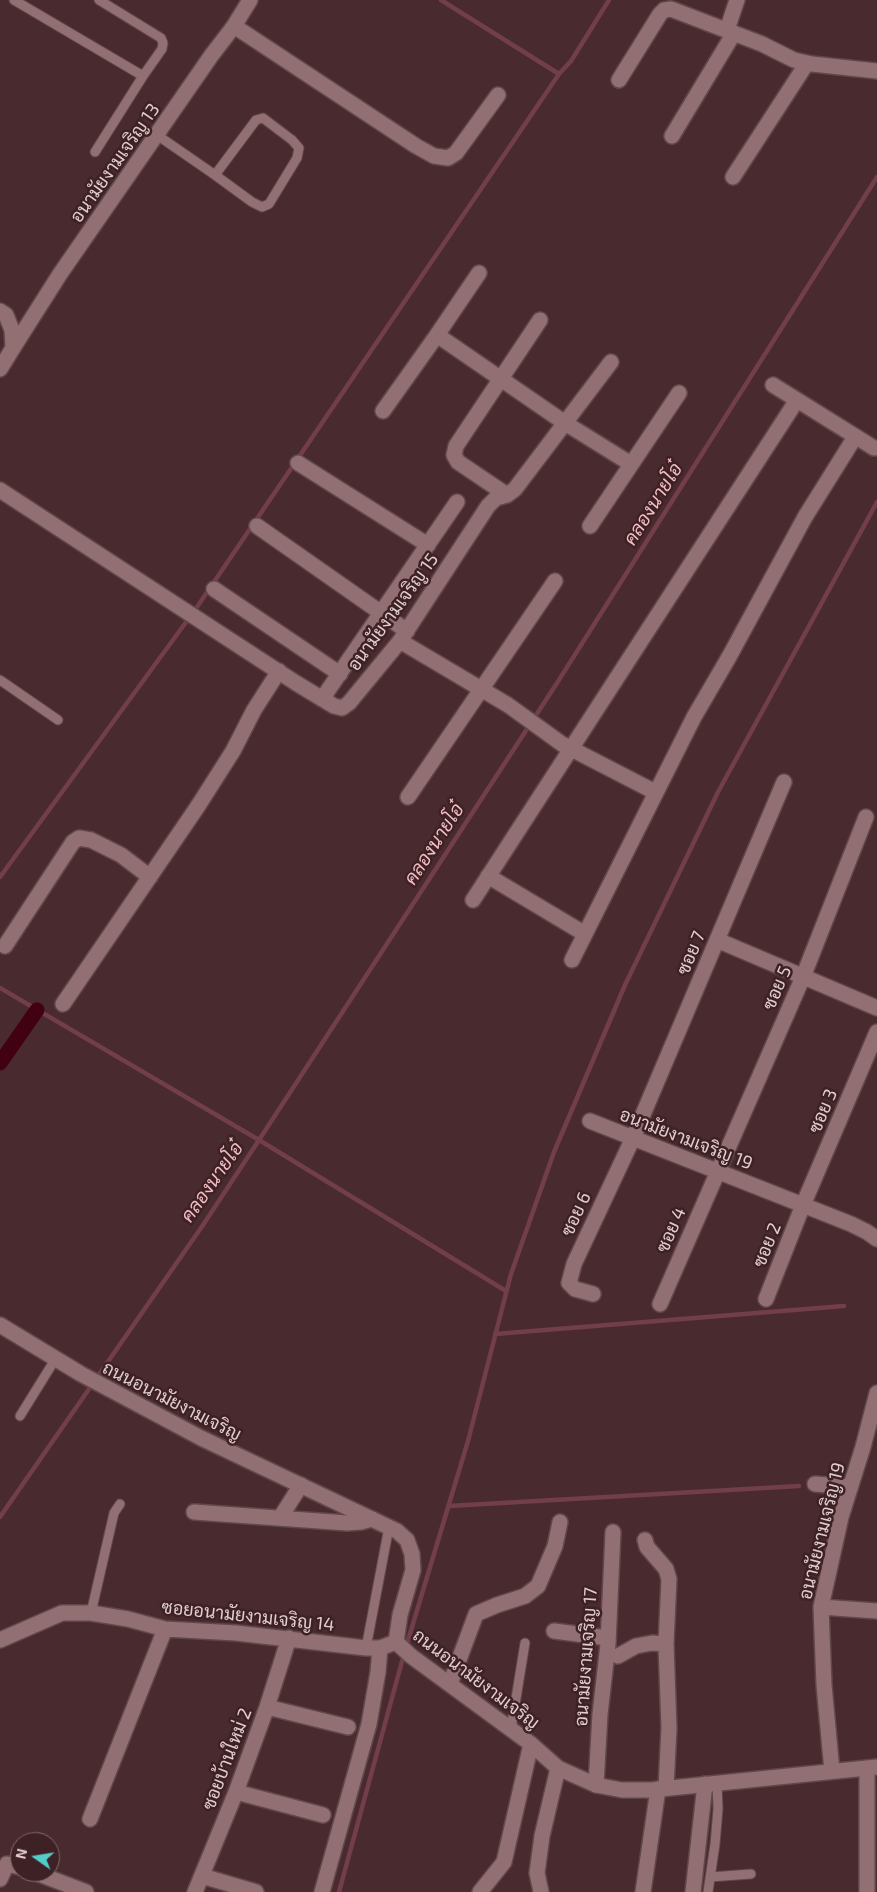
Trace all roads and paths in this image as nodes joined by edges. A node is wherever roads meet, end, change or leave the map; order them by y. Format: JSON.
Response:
{"nodes":[{"id":1,"x":14,"y":0,"type":"edge"},
{"id":2,"x":99,"y":0,"type":"edge"},
{"id":3,"x":250,"y":0,"type":"edge"},
{"id":4,"x":737,"y":0,"type":"edge"},
{"id":5,"x":234,"y":26,"type":"junction"},
{"id":6,"x":731,"y":32,"type":"junction"},
{"id":7,"x":807,"y":63,"type":"junction"},
{"id":8,"x":877,"y":71,"type":"edge"},
{"id":9,"x":143,"y":76,"type":"junction"},
{"id":10,"x":619,"y":80,"type":"dead end"},
{"id":11,"x":498,"y":95,"type":"dead end"},
{"id":12,"x":157,"y":135,"type":"junction"},
{"id":13,"x":672,"y":136,"type":"dead end"},
{"id":14,"x":96,"y":152,"type":"dead end"},
{"id":15,"x":215,"y":175,"type":"junction"},
{"id":16,"x":733,"y":178,"type":"dead end"},
{"id":17,"x":479,"y":273,"type":"dead end"},
{"id":18,"x":0,"y":311,"type":"edge"},
{"id":19,"x":540,"y":320,"type":"dead end"},
{"id":20,"x":437,"y":335,"type":"junction"},
{"id":21,"x":13,"y":348,"type":"junction"},
{"id":22,"x":611,"y":362,"type":"dead end"},
{"id":23,"x":0,"y":369,"type":"edge"},
{"id":24,"x":500,"y":378,"type":"junction"},
{"id":25,"x":773,"y":385,"type":"dead end"},
{"id":26,"x":679,"y":393,"type":"dead end"},
{"id":27,"x":797,"y":400,"type":"junction"},
{"id":28,"x":383,"y":411,"type":"dead end"},
{"id":29,"x":564,"y":423,"type":"junction"},
{"id":30,"x":855,"y":437,"type":"junction"},
{"id":31,"x":874,"y":448,"type":"dead end"},
{"id":32,"x":298,"y":463,"type":"dead end"},
{"id":33,"x":631,"y":464,"type":"junction"},
{"id":34,"x":0,"y":490,"type":"edge"},
{"id":35,"x":507,"y":496,"type":"junction"},
{"id":36,"x":457,"y":502,"type":"dead end"},
{"id":37,"x":257,"y":526,"type":"dead end"},
{"id":38,"x":590,"y":526,"type":"dead end"},
{"id":39,"x":428,"y":545,"type":"junction"},
{"id":40,"x":555,"y":581,"type":"dead end"},
{"id":41,"x":214,"y":589,"type":"dead end"},
{"id":42,"x":380,"y":612,"type":"junction"},
{"id":43,"x":403,"y":636,"type":"junction"},
{"id":44,"x":278,"y":671,"type":"junction"},
{"id":45,"x":340,"y":674,"type":"junction"},
{"id":46,"x":0,"y":680,"type":"edge"},
{"id":47,"x":482,"y":689,"type":"junction"},
{"id":48,"x":322,"y":699,"type":"junction"},
{"id":49,"x":58,"y":720,"type":"dead end"},
{"id":50,"x":571,"y":749,"type":"junction"},
{"id":51,"x":784,"y":782,"type":"dead end"},
{"id":52,"x":655,"y":792,"type":"junction"},
{"id":53,"x":408,"y":797,"type":"dead end"},
{"id":54,"x":866,"y":817,"type":"dead end"},
{"id":55,"x":488,"y":876,"type":"junction"},
{"id":56,"x":150,"y":877,"type":"junction"},
{"id":57,"x":473,"y":900,"type":"dead end"},
{"id":58,"x":585,"y":934,"type":"junction"},
{"id":59,"x":717,"y":940,"type":"junction"},
{"id":60,"x":5,"y":946,"type":"dead end"},
{"id":61,"x":572,"y":960,"type":"dead end"},
{"id":62,"x":803,"y":977,"type":"junction"},
{"id":63,"x":63,"y":1004,"type":"dead end"},
{"id":64,"x":877,"y":1008,"type":"edge"},
{"id":65,"x":877,"y":1032,"type":"edge"},
{"id":66,"x":590,"y":1121,"type":"dead end"},
{"id":67,"x":633,"y":1138,"type":"junction"},
{"id":68,"x":717,"y":1172,"type":"junction"},
{"id":69,"x":803,"y":1205,"type":"junction"},
{"id":70,"x":877,"y":1240,"type":"edge"},
{"id":71,"x":593,"y":1294,"type":"dead end"},
{"id":72,"x":766,"y":1299,"type":"dead end"},
{"id":73,"x":660,"y":1304,"type":"dead end"},
{"id":74,"x":0,"y":1325,"type":"edge"},
{"id":75,"x":56,"y":1358,"type":"junction"},
{"id":76,"x":877,"y":1392,"type":"edge"},
{"id":77,"x":20,"y":1416,"type":"dead end"},
{"id":78,"x":815,"y":1484,"type":"dead end"},
{"id":79,"x":301,"y":1485,"type":"junction"},
{"id":80,"x":850,"y":1488,"type":"junction"},
{"id":81,"x":120,"y":1504,"type":"dead end"},
{"id":82,"x":194,"y":1512,"type":"dead end"},
{"id":83,"x":280,"y":1518,"type":"junction"},
{"id":84,"x":372,"y":1519,"type":"junction"},
{"id":85,"x":560,"y":1522,"type":"dead end"},
{"id":86,"x":389,"y":1527,"type":"junction"},
{"id":87,"x":613,"y":1532,"type":"dead end"},
{"id":88,"x":645,"y":1540,"type":"dead end"},
{"id":89,"x":821,"y":1607,"type":"junction"},
{"id":90,"x":877,"y":1611,"type":"edge"},
{"id":91,"x":91,"y":1613,"type":"junction"},
{"id":92,"x":165,"y":1629,"type":"junction"},
{"id":93,"x":554,"y":1631,"type":"dead end"},
{"id":94,"x":289,"y":1638,"type":"junction"},
{"id":95,"x":608,"y":1638,"type":"junction"},
{"id":96,"x":0,"y":1640,"type":"edge"},
{"id":97,"x":396,"y":1643,"type":"junction"},
{"id":98,"x":525,"y":1643,"type":"dead end"},
{"id":99,"x":666,"y":1644,"type":"junction"},
{"id":100,"x":373,"y":1648,"type":"junction"},
{"id":101,"x":618,"y":1656,"type":"dead end"},
{"id":102,"x":450,"y":1684,"type":"junction"},
{"id":103,"x":267,"y":1707,"type":"junction"},
{"id":104,"x":348,"y":1727,"type":"dead end"},
{"id":105,"x":511,"y":1729,"type":"junction"},
{"id":106,"x":531,"y":1744,"type":"junction"},
{"id":107,"x":872,"y":1767,"type":"edge"},
{"id":108,"x":558,"y":1768,"type":"junction"},
{"id":109,"x":832,"y":1771,"type":"junction"},
{"id":110,"x":711,"y":1784,"type":"junction"},
{"id":111,"x":596,"y":1785,"type":"junction"},
{"id":112,"x":662,"y":1788,"type":"junction"},
{"id":113,"x":236,"y":1792,"type":"junction"},
{"id":114,"x":323,"y":1815,"type":"dead end"},
{"id":115,"x":90,"y":1819,"type":"dead end"},
{"id":116,"x":10,"y":1865,"type":"edge"},
{"id":117,"x":752,"y":1874,"type":"dead end"},
{"id":118,"x":202,"y":1876,"type":"junction"},
{"id":119,"x":710,"y":1877,"type":"junction"},
{"id":120,"x":0,"y":1879,"type":"edge"},
{"id":121,"x":60,"y":1882,"type":"edge"},
{"id":122,"x":86,"y":1892,"type":"edge"},
{"id":123,"x":195,"y":1892,"type":"edge"},
{"id":124,"x":256,"y":1892,"type":"edge"},
{"id":125,"x":322,"y":1892,"type":"edge"},
{"id":126,"x":480,"y":1892,"type":"edge"},
{"id":127,"x":541,"y":1892,"type":"edge"},
{"id":128,"x":643,"y":1892,"type":"edge"},
{"id":129,"x":693,"y":1892,"type":"edge"},
{"id":130,"x":708,"y":1892,"type":"edge"},
{"id":131,"x":867,"y":1892,"type":"edge"}],
"edges":[{"from":1,"to":9,"type":"lane"},
{"from":2,"to":9,"type":"lane"},
{"from":3,"to":5,"type":"street","name":"อนามัยงามเจริญ 13"},
{"from":4,"to":6,"type":"street"},
{"from":5,"to":11,"type":"street"},
{"from":5,"to":12,"type":"street","name":"อนามัยงามเจริญ 13"},
{"from":6,"to":7,"type":"street"},
{"from":6,"to":10,"type":"street"},
{"from":6,"to":13,"type":"street"},
{"from":7,"to":8,"type":"street"},
{"from":7,"to":16,"type":"street"},
{"from":9,"to":14,"type":"lane"},
{"from":12,"to":15,"type":"lane"},
{"from":12,"to":21,"type":"street","name":"อนามัยงามเจริญ 13"},
{"from":15,"to":15,"type":"lane"},
{"from":17,"to":20,"type":"street"},
{"from":18,"to":21,"type":"street"},
{"from":19,"to":24,"type":"street"},
{"from":20,"to":24,"type":"street"},
{"from":20,"to":28,"type":"street"},
{"from":21,"to":23,"type":"street"},
{"from":22,"to":29,"type":"street","name":"อนามัยงามเจริญ 15"},
{"from":24,"to":29,"type":"street"},
{"from":24,"to":35,"type":"street"},
{"from":25,"to":27,"type":"street"},
{"from":26,"to":33,"type":"street"},
{"from":27,"to":30,"type":"street"},
{"from":27,"to":50,"type":"street"},
{"from":29,"to":33,"type":"street"},
{"from":29,"to":35,"type":"street","name":"อนามัยงามเจริญ 15"},
{"from":30,"to":31,"type":"street"},
{"from":30,"to":52,"type":"street"},
{"from":32,"to":39,"type":"street"},
{"from":33,"to":38,"type":"street"},
{"from":34,"to":44,"type":"street","name":"อนามัยงามเจริญ 15"},
{"from":35,"to":43,"type":"street","name":"อนามัยงามเจริญ 15"},
{"from":36,"to":39,"type":"street"},
{"from":37,"to":42,"type":"street"},
{"from":39,"to":42,"type":"street"},
{"from":40,"to":47,"type":"street"},
{"from":41,"to":45,"type":"street"},
{"from":42,"to":43,"type":"street"},
{"from":42,"to":45,"type":"street"},
{"from":43,"to":47,"type":"street"},
{"from":43,"to":48,"type":"street","name":"อนามัยงามเจริญ 15"},
{"from":44,"to":48,"type":"street","name":"อนามัยงามเจริญ 15"},
{"from":44,"to":56,"type":"street"},
{"from":45,"to":48,"type":"street"},
{"from":46,"to":49,"type":"lane"},
{"from":47,"to":50,"type":"street"},
{"from":47,"to":53,"type":"street"},
{"from":50,"to":52,"type":"street"},
{"from":50,"to":55,"type":"street"},
{"from":51,"to":59,"type":"street","name":"ซอย 7"},
{"from":52,"to":58,"type":"street"},
{"from":54,"to":62,"type":"street","name":"ซอย 5"},
{"from":55,"to":57,"type":"street"},
{"from":55,"to":58,"type":"street"},
{"from":56,"to":60,"type":"street"},
{"from":56,"to":63,"type":"street"},
{"from":58,"to":61,"type":"street"},
{"from":59,"to":62,"type":"street"},
{"from":59,"to":67,"type":"street","name":"ซอย 7"},
{"from":62,"to":64,"type":"street"},
{"from":62,"to":68,"type":"street","name":"ซอย 5"},
{"from":65,"to":69,"type":"street","name":"ซอย 3"},
{"from":66,"to":67,"type":"street","name":"อนามัยงามเจริญ 19"},
{"from":67,"to":68,"type":"street","name":"อนามัยงามเจริญ 19"},
{"from":67,"to":71,"type":"street","name":"ซอย 6"},
{"from":68,"to":69,"type":"street","name":"อนามัยงามเจริญ 19"},
{"from":68,"to":73,"type":"street","name":"ซอย 4"},
{"from":69,"to":70,"type":"street","name":"อนามัยงามเจริญ 19"},
{"from":69,"to":72,"type":"street","name":"ซอย 2"},
{"from":74,"to":75,"type":"street","name":"ถนนอนามัยงามเจริญ"},
{"from":75,"to":77,"type":"lane"},
{"from":75,"to":79,"type":"street","name":"ถนนอนามัยงามเจริญ"},
{"from":76,"to":80,"type":"street","name":"อนามัยงามเจริญ 19"},
{"from":78,"to":80,"type":"street"},
{"from":79,"to":83,"type":"street"},
{"from":79,"to":84,"type":"street","name":"ถนนอนามัยงามเจริญ"},
{"from":80,"to":89,"type":"street","name":"อนามัยงามเจริญ 19"},
{"from":81,"to":91,"type":"lane"},
{"from":82,"to":83,"type":"street"},
{"from":83,"to":84,"type":"street"},
{"from":84,"to":86,"type":"street","name":"ถนนอนามัยงามเจริญ"},
{"from":85,"to":102,"type":"street"},
{"from":86,"to":97,"type":"street","name":"ถนนอนามัยงามเจริญ"},
{"from":86,"to":100,"type":"lane"},
{"from":87,"to":95,"type":"street","name":"อนามัยงามเจริญ 17"},
{"from":88,"to":99,"type":"street"},
{"from":89,"to":90,"type":"street"},
{"from":89,"to":109,"type":"street","name":"อนามัยงามเจริญ 19"},
{"from":91,"to":92,"type":"street","name":"ซอยอนามัยงามเจริญ 14"},
{"from":91,"to":96,"type":"street","name":"ซอยอนามัยงามเจริญ 14"},
{"from":92,"to":94,"type":"street","name":"ซอยอนามัยงามเจริญ 14"},
{"from":92,"to":115,"type":"street"},
{"from":93,"to":95,"type":"street"},
{"from":94,"to":100,"type":"street","name":"ซอยอนามัยงามเจริญ 14"},
{"from":94,"to":103,"type":"street","name":"ซอยบ้านใหม่ 2"},
{"from":95,"to":111,"type":"street","name":"อนามัยงามเจริญ 17"},
{"from":97,"to":100,"type":"street","name":"ซอยอนามัยงามเจริญ 14"},
{"from":97,"to":102,"type":"street","name":"ถนนอนามัยงามเจริญ"},
{"from":98,"to":105,"type":"lane"},
{"from":99,"to":101,"type":"street"},
{"from":99,"to":112,"type":"street"},
{"from":100,"to":125,"type":"street"},
{"from":102,"to":105,"type":"street","name":"ถนนอนามัยงามเจริญ"},
{"from":103,"to":104,"type":"street"},
{"from":103,"to":113,"type":"street","name":"ซอยบ้านใหม่ 2"},
{"from":105,"to":106,"type":"street","name":"ถนนอนามัยงามเจริญ"},
{"from":106,"to":108,"type":"street","name":"ถนนอนามัยงามเจริญ"},
{"from":106,"to":126,"type":"street"},
{"from":107,"to":109,"type":"street","name":"ถนนอนามัยงามเจริญ"},
{"from":107,"to":131,"type":"street"},
{"from":108,"to":111,"type":"street","name":"ถนนอนามัยงามเจริญ"},
{"from":108,"to":127,"type":"street"},
{"from":109,"to":110,"type":"street","name":"ถนนอนามัยงามเจริญ"},
{"from":110,"to":112,"type":"street","name":"ถนนอนามัยงามเจริญ"},
{"from":110,"to":119,"type":"lane"},
{"from":110,"to":129,"type":"street"},
{"from":111,"to":112,"type":"street","name":"ถนนอนามัยงามเจริญ"},
{"from":112,"to":128,"type":"street"},
{"from":113,"to":114,"type":"street"},
{"from":113,"to":118,"type":"street","name":"ซอยบ้านใหม่ 2"},
{"from":116,"to":120,"type":"street"},
{"from":117,"to":119,"type":"lane"},
{"from":118,"to":123,"type":"street","name":"ซอยบ้านใหม่ 2"},
{"from":118,"to":124,"type":"street"},
{"from":119,"to":130,"type":"lane"},
{"from":121,"to":122,"type":"street"}]}
